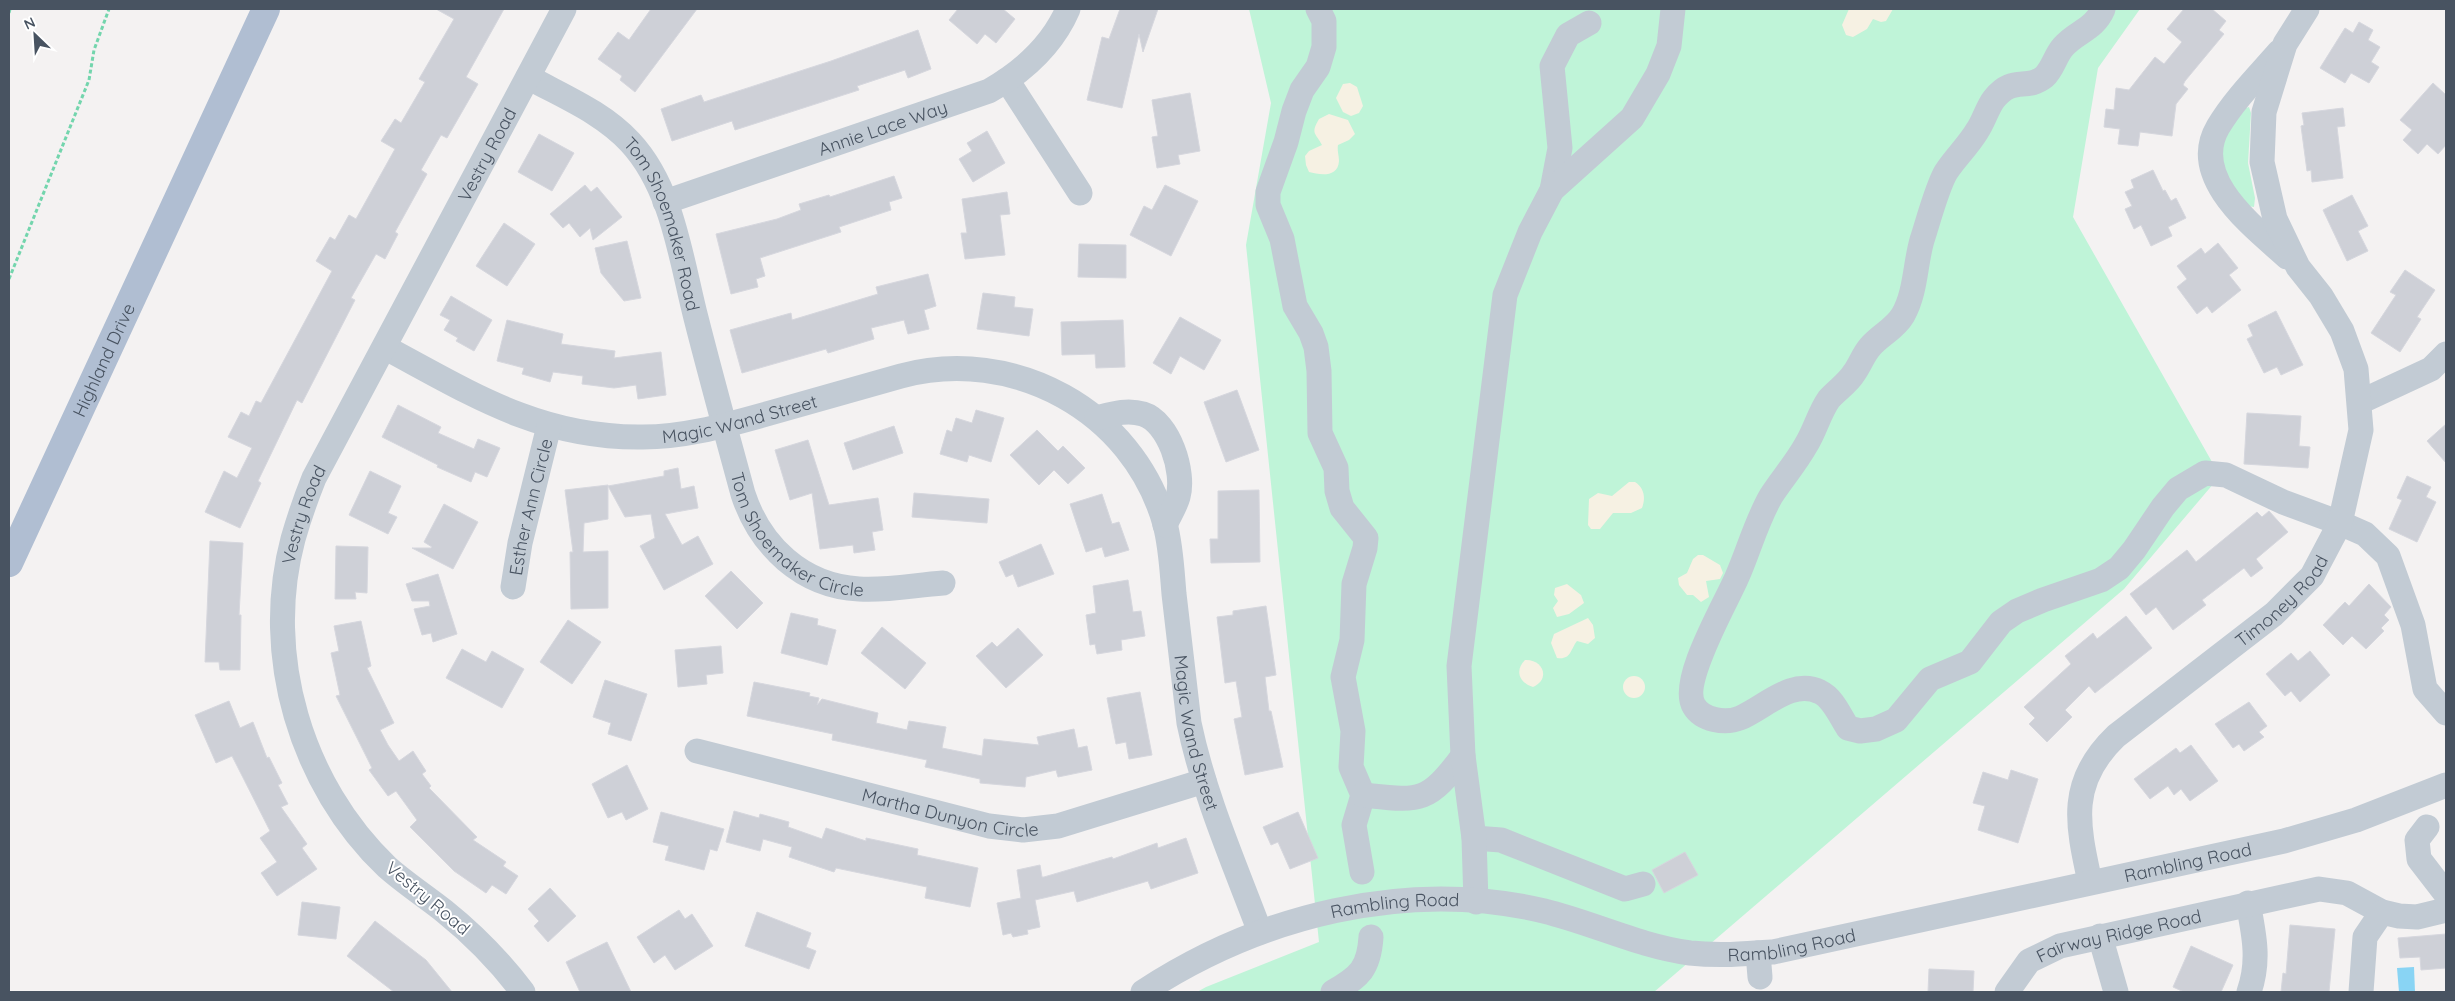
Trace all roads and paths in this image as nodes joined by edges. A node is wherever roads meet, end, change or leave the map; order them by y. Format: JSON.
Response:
{"nodes":[{"id":1,"x":10,"y":9,"type":"edge"},
{"id":2,"x":109,"y":9,"type":"edge"},
{"id":3,"x":246,"y":9,"type":"edge"},
{"id":4,"x":266,"y":9,"type":"edge"},
{"id":5,"x":286,"y":9,"type":"edge"},
{"id":6,"x":564,"y":9,"type":"edge"},
{"id":7,"x":1068,"y":9,"type":"edge"},
{"id":8,"x":1318,"y":9,"type":"edge"},
{"id":9,"x":1673,"y":9,"type":"edge"},
{"id":10,"x":2103,"y":9,"type":"edge"},
{"id":11,"x":2308,"y":9,"type":"edge"},
{"id":12,"x":9,"y":13,"type":"edge"},
{"id":13,"x":1589,"y":23,"type":"dead end"},
{"id":14,"x":2285,"y":44,"type":"junction"},
{"id":15,"x":528,"y":77,"type":"junction"},
{"id":16,"x":1007,"y":80,"type":"junction"},
{"id":17,"x":198,"y":156,"type":"junction"},
{"id":18,"x":1552,"y":190,"type":"junction"},
{"id":19,"x":1080,"y":193,"type":"dead end"},
{"id":20,"x":665,"y":202,"type":"junction"},
{"id":21,"x":2298,"y":267,"type":"junction"},
{"id":22,"x":9,"y":279,"type":"edge"},
{"id":23,"x":386,"y":348,"type":"junction"},
{"id":24,"x":2446,"y":354,"type":"edge"},
{"id":25,"x":2360,"y":402,"type":"junction"},
{"id":26,"x":1097,"y":418,"type":"junction"},
{"id":27,"x":549,"y":426,"type":"junction"},
{"id":28,"x":724,"y":426,"type":"junction"},
{"id":29,"x":2340,"y":523,"type":"junction"},
{"id":30,"x":1165,"y":525,"type":"junction"},
{"id":31,"x":9,"y":563,"type":"edge"},
{"id":32,"x":943,"y":582,"type":"dead end"},
{"id":33,"x":513,"y":587,"type":"dead end"},
{"id":34,"x":2446,"y":713,"type":"edge"},
{"id":35,"x":697,"y":751,"type":"dead end"},
{"id":36,"x":1463,"y":756,"type":"junction"},
{"id":37,"x":1204,"y":781,"type":"junction"},
{"id":38,"x":2446,"y":785,"type":"edge"},
{"id":39,"x":1363,"y":795,"type":"junction"},
{"id":40,"x":2415,"y":797,"type":"junction"},
{"id":41,"x":2437,"y":832,"type":"edge"},
{"id":42,"x":1474,"y":838,"type":"junction"},
{"id":43,"x":2438,"y":871,"type":"edge"},
{"id":44,"x":1362,"y":872,"type":"dead end"},
{"id":45,"x":2090,"y":882,"type":"junction"},
{"id":46,"x":1643,"y":884,"type":"dead end"},
{"id":47,"x":2446,"y":894,"type":"edge"},
{"id":48,"x":1476,"y":902,"type":"junction"},
{"id":49,"x":2248,"y":903,"type":"junction"},
{"id":50,"x":2446,"y":910,"type":"edge"},
{"id":51,"x":2382,"y":912,"type":"junction"},
{"id":52,"x":1260,"y":932,"type":"junction"},
{"id":53,"x":2100,"y":936,"type":"junction"},
{"id":54,"x":1371,"y":937,"type":"dead end"},
{"id":55,"x":1760,"y":979,"type":"edge"},
{"id":56,"x":523,"y":992,"type":"edge"},
{"id":57,"x":1143,"y":992,"type":"edge"},
{"id":58,"x":1333,"y":992,"type":"edge"},
{"id":59,"x":2007,"y":992,"type":"edge"},
{"id":60,"x":2116,"y":992,"type":"edge"},
{"id":61,"x":2249,"y":992,"type":"edge"},
{"id":62,"x":2361,"y":992,"type":"edge"}],
"edges":[{"from":1,"to":12,"type":"path"},
{"from":2,"to":22,"type":"path"},
{"from":3,"to":17,"type":"main road"},
{"from":4,"to":17,"type":"main road","name":"Highland Drive"},
{"from":5,"to":17,"type":"main road","name":"Highland Drive"},
{"from":6,"to":15,"type":"street","name":"Vestry Road"},
{"from":7,"to":16,"type":"street","name":"Annie Lace Way"},
{"from":8,"to":39,"type":"street"},
{"from":9,"to":18,"type":"street"},
{"from":10,"to":29,"type":"street"},
{"from":11,"to":14,"type":"street","name":"Timoney Road"},
{"from":13,"to":18,"type":"street"},
{"from":14,"to":21,"type":"street","name":"Timoney Road"},
{"from":14,"to":21,"type":"street","name":"Timoney Road"},
{"from":15,"to":20,"type":"street","name":"Tom Shoemaker Road"},
{"from":15,"to":23,"type":"street","name":"Vestry Road"},
{"from":16,"to":19,"type":"street"},
{"from":16,"to":20,"type":"street","name":"Annie Lace Way"},
{"from":17,"to":31,"type":"main road","name":"Highland Drive"},
{"from":18,"to":36,"type":"street"},
{"from":20,"to":28,"type":"street","name":"Tom Shoemaker Road"},
{"from":21,"to":25,"type":"street","name":"Timoney Road"},
{"from":23,"to":27,"type":"street","name":"Magic Wand Street"},
{"from":23,"to":56,"type":"street","name":"Vestry Road"},
{"from":24,"to":25,"type":"street"},
{"from":25,"to":29,"type":"street","name":"Timoney Road"},
{"from":26,"to":28,"type":"street","name":"Magic Wand Street"},
{"from":26,"to":30,"type":"street","name":"Magic Wand Street"},
{"from":26,"to":30,"type":"street"},
{"from":27,"to":28,"type":"street","name":"Magic Wand Street"},
{"from":27,"to":33,"type":"street","name":"Esther Ann Circle"},
{"from":28,"to":32,"type":"street","name":"Tom Shoemaker Circle"},
{"from":29,"to":34,"type":"street"},
{"from":29,"to":45,"type":"street","name":"Timoney Road"},
{"from":30,"to":37,"type":"street","name":"Magic Wand Street"},
{"from":35,"to":37,"type":"street","name":"Martha Dunyon Circle"},
{"from":36,"to":39,"type":"street"},
{"from":36,"to":42,"type":"street"},
{"from":37,"to":52,"type":"street","name":"Magic Wand Street"},
{"from":38,"to":40,"type":"street","name":"Rambling Road"},
{"from":39,"to":44,"type":"street"},
{"from":40,"to":41,"type":"street"},
{"from":40,"to":45,"type":"street","name":"Rambling Road"},
{"from":41,"to":43,"type":"street"},
{"from":42,"to":46,"type":"street"},
{"from":42,"to":48,"type":"street"},
{"from":43,"to":47,"type":"street"},
{"from":45,"to":55,"type":"street","name":"Rambling Road"},
{"from":48,"to":52,"type":"street","name":"Rambling Road"},
{"from":48,"to":55,"type":"street","name":"Rambling Road"},
{"from":49,"to":51,"type":"street","name":"Fairway Ridge Road"},
{"from":49,"to":53,"type":"street","name":"Fairway Ridge Road"},
{"from":49,"to":61,"type":"street"},
{"from":50,"to":51,"type":"street","name":"Fairway Ridge Road"},
{"from":51,"to":62,"type":"street"},
{"from":52,"to":57,"type":"street","name":"Rambling Road"},
{"from":53,"to":59,"type":"street","name":"Fairway Ridge Road"},
{"from":53,"to":60,"type":"street"},
{"from":54,"to":58,"type":"street"}]}
